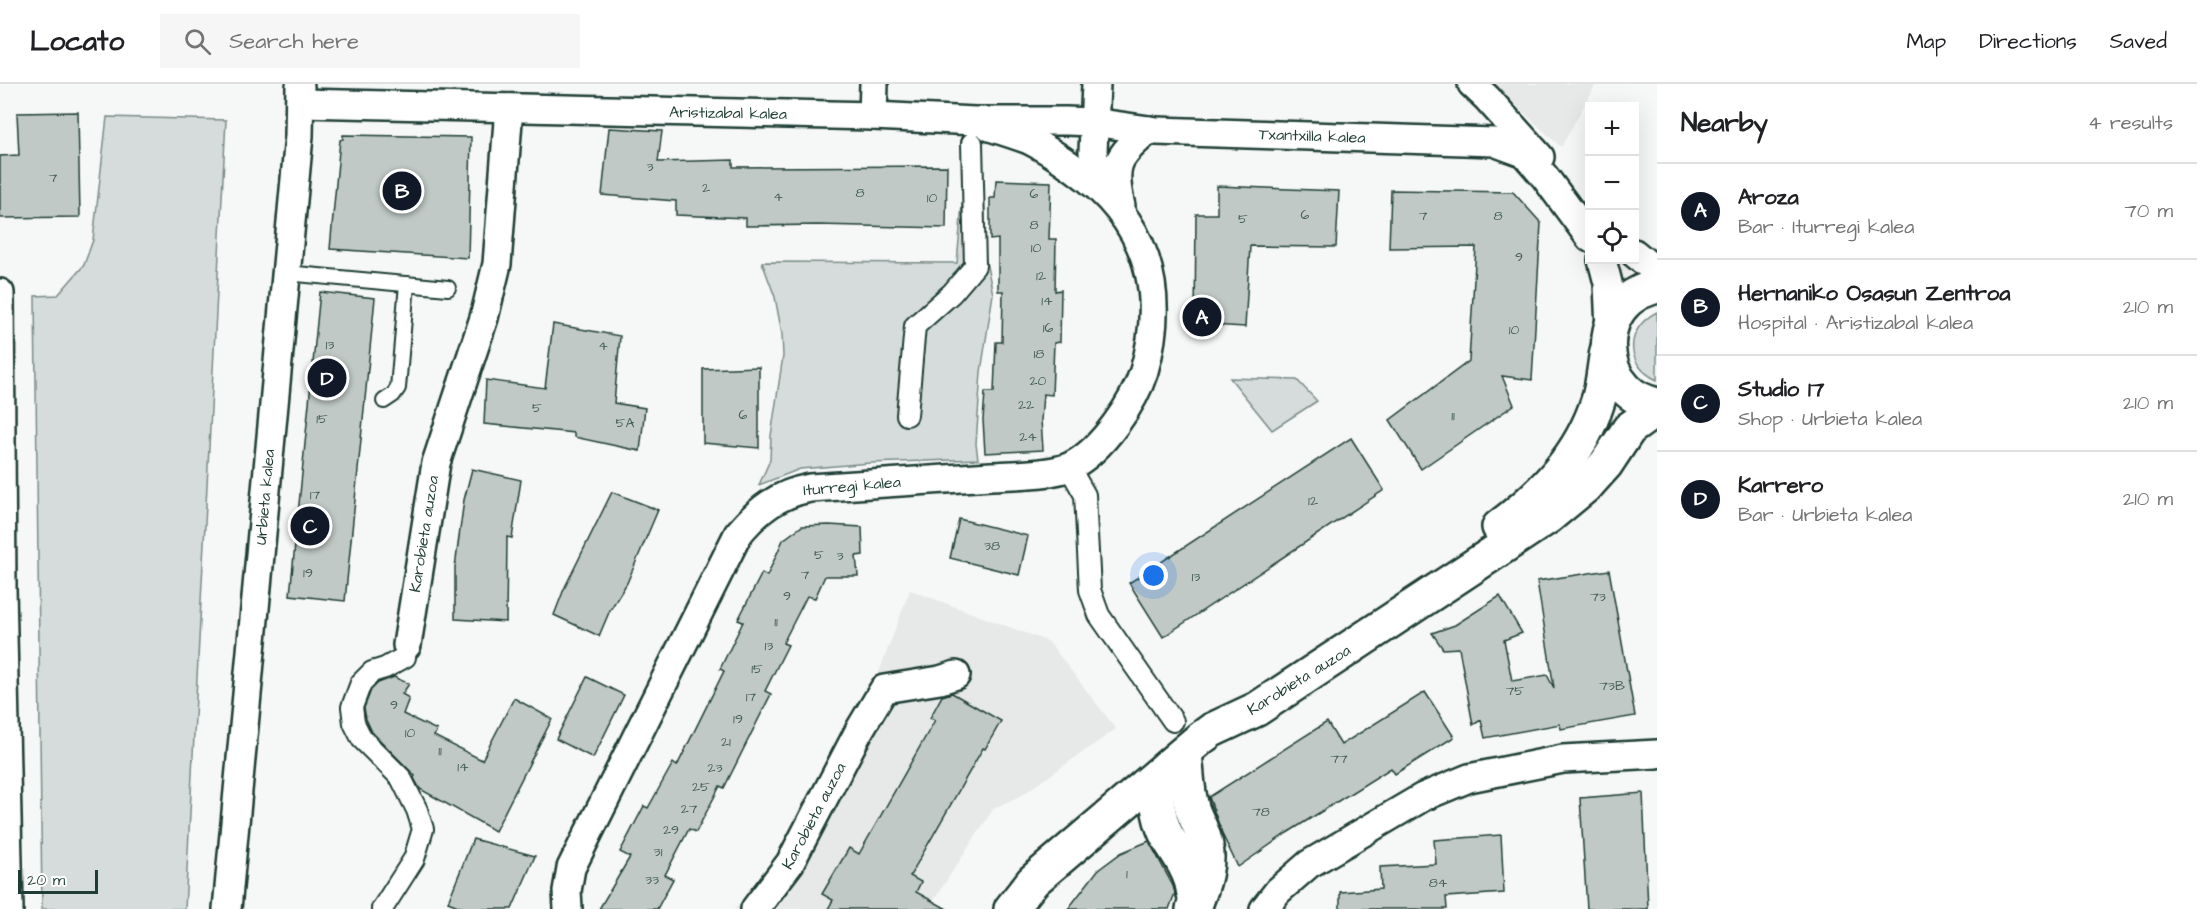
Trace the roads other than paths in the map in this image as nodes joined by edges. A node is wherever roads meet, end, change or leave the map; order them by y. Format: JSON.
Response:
{"nodes":[{"id":1,"x":874,"y":84,"type":"edge"},
{"id":2,"x":1096,"y":84,"type":"edge"},
{"id":3,"x":1480,"y":91,"type":"edge"},
{"id":4,"x":300,"y":93,"type":"edge"},
{"id":5,"x":509,"y":108,"type":"junction"},
{"id":6,"x":873,"y":116,"type":"junction"},
{"id":7,"x":1093,"y":122,"type":"junction"},
{"id":8,"x":1152,"y":130,"type":"junction"},
{"id":9,"x":974,"y":132,"type":"junction"},
{"id":10,"x":1468,"y":141,"type":"junction"},
{"id":11,"x":1114,"y":203,"type":"junction"},
{"id":12,"x":1586,"y":210,"type":"edge"},
{"id":13,"x":1585,"y":231,"type":"edge"},
{"id":14,"x":1639,"y":257,"type":"edge"},
{"id":15,"x":1603,"y":264,"type":"edge"},
{"id":16,"x":1657,"y":272,"type":"edge"},
{"id":17,"x":286,"y":273,"type":"junction"},
{"id":18,"x":407,"y":284,"type":"junction"},
{"id":19,"x":1657,"y":286,"type":"edge"},
{"id":20,"x":448,"y":288,"type":"dead end"},
{"id":21,"x":0,"y":293,"type":"edge"},
{"id":22,"x":1609,"y":340,"type":"junction"},
{"id":23,"x":384,"y":401,"type":"dead end"},
{"id":24,"x":1657,"y":407,"type":"edge"},
{"id":25,"x":907,"y":415,"type":"dead end"},
{"id":26,"x":1069,"y":467,"type":"junction"},
{"id":27,"x":407,"y":645,"type":"joint"},
{"id":28,"x":956,"y":675,"type":"dead end"},
{"id":29,"x":1173,"y":721,"type":"dead end"},
{"id":30,"x":1212,"y":730,"type":"junction"},
{"id":31,"x":1185,"y":753,"type":"junction"},
{"id":32,"x":1657,"y":754,"type":"edge"},
{"id":33,"x":1156,"y":777,"type":"junction"},
{"id":34,"x":1096,"y":825,"type":"junction"},
{"id":35,"x":1168,"y":838,"type":"junction"},
{"id":36,"x":1195,"y":906,"type":"edge"},
{"id":37,"x":9,"y":909,"type":"edge"},
{"id":38,"x":227,"y":909,"type":"edge"},
{"id":39,"x":381,"y":909,"type":"edge"},
{"id":40,"x":568,"y":909,"type":"edge"},
{"id":41,"x":755,"y":909,"type":"edge"},
{"id":42,"x":1011,"y":909,"type":"edge"},
{"id":43,"x":1264,"y":909,"type":"edge"}],
"edges":[{"from":1,"to":6,"type":"street"},
{"from":2,"to":7,"type":"street"},
{"from":3,"to":10,"type":"street"},
{"from":3,"to":12,"type":"street"},
{"from":4,"to":5,"type":"street","name":"Aristizabal kalea"},
{"from":4,"to":17,"type":"street","name":"Urbieta kalea"},
{"from":5,"to":6,"type":"street","name":"Aristizabal kalea"},
{"from":5,"to":27,"type":"street","name":"Karobieta auzoa"},
{"from":6,"to":9,"type":"street","name":"Aristizabal kalea"},
{"from":7,"to":8,"type":"street","name":"Aristizabal kalea"},
{"from":7,"to":9,"type":"street","name":"Aristizabal kalea"},
{"from":7,"to":11,"type":"street"},
{"from":8,"to":10,"type":"street","name":"Txantxilla kalea"},
{"from":8,"to":11,"type":"street"},
{"from":9,"to":11,"type":"street"},
{"from":9,"to":25,"type":"street"},
{"from":10,"to":13,"type":"street"},
{"from":11,"to":26,"type":"street"},
{"from":14,"to":16,"type":"street"},
{"from":15,"to":22,"type":"street","name":"Karobieta auzoa"},
{"from":17,"to":18,"type":"lane"},
{"from":17,"to":38,"type":"street","name":"Urbieta kalea"},
{"from":18,"to":20,"type":"lane"},
{"from":18,"to":23,"type":"lane"},
{"from":19,"to":22,"type":"main road"},
{"from":21,"to":37,"type":"street"},
{"from":22,"to":24,"type":"main road"},
{"from":22,"to":30,"type":"main road","name":"Karobieta auzoa"},
{"from":24,"to":30,"type":"main road","name":"Karobieta auzoa"},
{"from":26,"to":29,"type":"street"},
{"from":26,"to":40,"type":"street","name":"Iturregi kalea"},
{"from":27,"to":39,"type":"street","name":"Karobieta auzoa"},
{"from":28,"to":41,"type":"street","name":"Karobieta auzoa"},
{"from":30,"to":31,"type":"main road"},
{"from":31,"to":33,"type":"main road"},
{"from":31,"to":36,"type":"main road"},
{"from":32,"to":43,"type":"street"},
{"from":33,"to":34,"type":"main road"},
{"from":33,"to":35,"type":"main road"},
{"from":34,"to":35,"type":"main road"},
{"from":34,"to":42,"type":"main road"},
{"from":35,"to":36,"type":"main road"}]}
